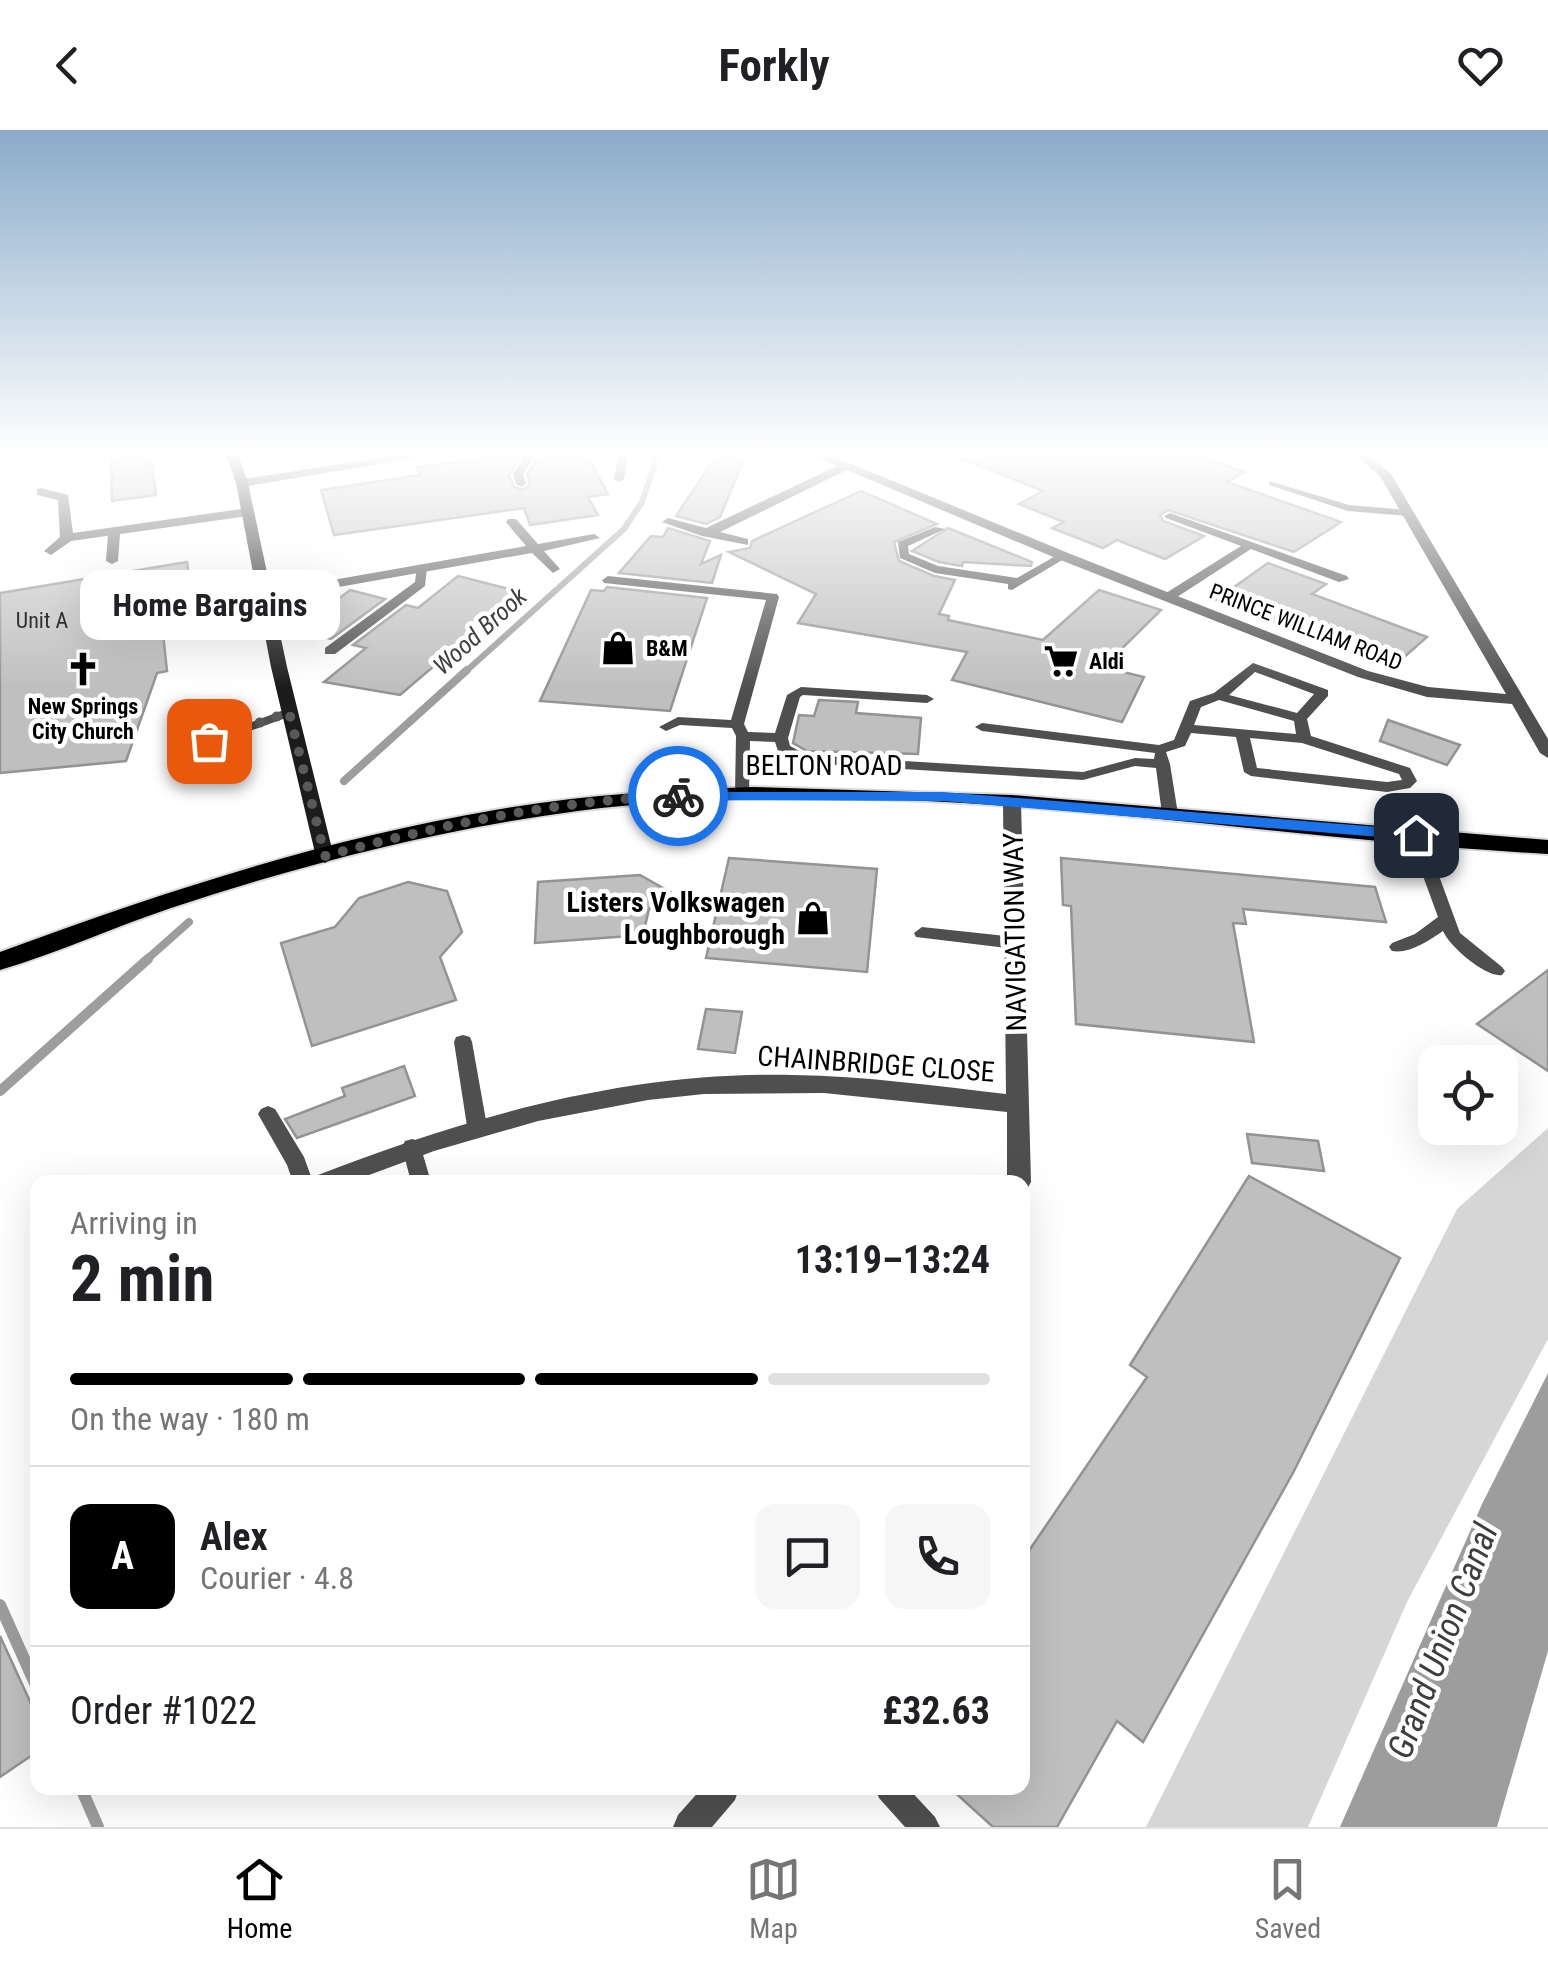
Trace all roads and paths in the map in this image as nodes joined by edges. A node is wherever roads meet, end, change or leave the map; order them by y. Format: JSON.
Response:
{"nodes":[{"id":1,"x":66,"y":530,"type":"edge"},
{"id":2,"x":137,"y":530,"type":"edge"},
{"id":3,"x":252,"y":530,"type":"edge"},
{"id":4,"x":519,"y":530,"type":"edge"},
{"id":5,"x":697,"y":530,"type":"edge"},
{"id":6,"x":713,"y":530,"type":"edge"},
{"id":7,"x":935,"y":530,"type":"edge"},
{"id":8,"x":1001,"y":530,"type":"edge"},
{"id":9,"x":1209,"y":530,"type":"edge"},
{"id":10,"x":1418,"y":530,"type":"edge"},
{"id":11,"x":707,"y":533,"type":"junction"},
{"id":12,"x":114,"y":534,"type":"junction"},
{"id":13,"x":67,"y":538,"type":"junction"},
{"id":14,"x":594,"y":538,"type":"dead end"},
{"id":15,"x":743,"y":542,"type":"dead end"},
{"id":16,"x":1250,"y":545,"type":"junction"},
{"id":17,"x":534,"y":547,"type":"junction"},
{"id":18,"x":51,"y":551,"type":"dead end"},
{"id":19,"x":1064,"y":556,"type":"junction"},
{"id":20,"x":112,"y":561,"type":"dead end"},
{"id":21,"x":421,"y":568,"type":"junction"},
{"id":22,"x":553,"y":569,"type":"dead end"},
{"id":23,"x":1343,"y":579,"type":"dead end"},
{"id":24,"x":608,"y":580,"type":"dead end"},
{"id":25,"x":1020,"y":582,"type":"junction"},
{"id":26,"x":1007,"y":590,"type":"dead end"},
{"id":27,"x":265,"y":596,"type":"junction"},
{"id":28,"x":1170,"y":596,"type":"junction"},
{"id":29,"x":330,"y":652,"type":"dead end"},
{"id":30,"x":1219,"y":696,"type":"junction"},
{"id":31,"x":927,"y":699,"type":"dead end"},
{"id":32,"x":1516,"y":700,"type":"junction"},
{"id":33,"x":289,"y":712,"type":"junction"},
{"id":34,"x":1300,"y":718,"type":"junction"},
{"id":35,"x":666,"y":727,"type":"dead end"},
{"id":36,"x":982,"y":727,"type":"dead end"},
{"id":37,"x":1186,"y":728,"type":"junction"},
{"id":38,"x":740,"y":730,"type":"junction"},
{"id":39,"x":1242,"y":734,"type":"junction"},
{"id":40,"x":782,"y":738,"type":"junction"},
{"id":41,"x":1304,"y":739,"type":"junction"},
{"id":42,"x":209,"y":741,"type":"dead end"},
{"id":43,"x":1548,"y":753,"type":"edge"},
{"id":44,"x":1162,"y":756,"type":"junction"},
{"id":45,"x":742,"y":794,"type":"junction"},
{"id":46,"x":1012,"y":802,"type":"junction"},
{"id":47,"x":1170,"y":814,"type":"junction"},
{"id":48,"x":1416,"y":835,"type":"junction"},
{"id":49,"x":1548,"y":846,"type":"edge"},
{"id":50,"x":325,"y":856,"type":"junction"},
{"id":51,"x":1448,"y":918,"type":"junction"},
{"id":52,"x":922,"y":933,"type":"dead end"},
{"id":53,"x":1015,"y":943,"type":"junction"},
{"id":54,"x":1398,"y":947,"type":"dead end"},
{"id":55,"x":0,"y":961,"type":"edge"},
{"id":56,"x":1496,"y":971,"type":"dead end"},
{"id":57,"x":462,"y":1042,"type":"dead end"},
{"id":58,"x":1017,"y":1104,"type":"junction"},
{"id":59,"x":268,"y":1114,"type":"dead end"},
{"id":60,"x":477,"y":1126,"type":"junction"},
{"id":61,"x":412,"y":1147,"type":"junction"},
{"id":62,"x":301,"y":1175,"type":"edge"},
{"id":63,"x":343,"y":1175,"type":"edge"},
{"id":64,"x":419,"y":1175,"type":"edge"},
{"id":65,"x":1019,"y":1175,"type":"edge"},
{"id":66,"x":717,"y":1795,"type":"edge"},
{"id":67,"x":896,"y":1795,"type":"edge"},
{"id":68,"x":690,"y":1827,"type":"edge"},
{"id":69,"x":926,"y":1827,"type":"edge"}],
"edges":[{"from":1,"to":13,"type":"street"},
{"from":2,"to":12,"type":"street"},
{"from":3,"to":27,"type":"street"},
{"from":4,"to":17,"type":"street"},
{"from":5,"to":11,"type":"street"},
{"from":6,"to":11,"type":"street"},
{"from":7,"to":25,"type":"lane"},
{"from":8,"to":19,"type":"street","name":"PRINCE WILLIAM ROAD"},
{"from":9,"to":16,"type":"lane"},
{"from":10,"to":32,"type":"street"},
{"from":11,"to":15,"type":"street"},
{"from":12,"to":13,"type":"street"},
{"from":12,"to":20,"type":"lane"},
{"from":13,"to":18,"type":"street"},
{"from":14,"to":17,"type":"street"},
{"from":16,"to":23,"type":"lane"},
{"from":16,"to":28,"type":"lane"},
{"from":17,"to":21,"type":"street"},
{"from":17,"to":22,"type":"street"},
{"from":19,"to":25,"type":"lane"},
{"from":19,"to":28,"type":"street","name":"PRINCE WILLIAM ROAD"},
{"from":21,"to":27,"type":"street"},
{"from":21,"to":29,"type":"lane"},
{"from":24,"to":38,"type":"lane"},
{"from":25,"to":26,"type":"lane"},
{"from":27,"to":33,"type":"street"},
{"from":28,"to":32,"type":"street","name":"PRINCE WILLIAM ROAD"},
{"from":30,"to":34,"type":"lane"},
{"from":30,"to":34,"type":"lane"},
{"from":30,"to":37,"type":"lane"},
{"from":31,"to":40,"type":"lane"},
{"from":32,"to":43,"type":"street"},
{"from":33,"to":42,"type":"lane"},
{"from":33,"to":50,"type":"street"},
{"from":34,"to":41,"type":"lane"},
{"from":35,"to":38,"type":"lane"},
{"from":36,"to":44,"type":"lane"},
{"from":37,"to":39,"type":"lane"},
{"from":37,"to":44,"type":"lane"},
{"from":38,"to":40,"type":"lane"},
{"from":38,"to":45,"type":"lane"},
{"from":39,"to":41,"type":"lane"},
{"from":39,"to":41,"type":"lane"},
{"from":40,"to":44,"type":"lane"},
{"from":44,"to":47,"type":"lane"},
{"from":45,"to":46,"type":"main road","name":"BELTON ROAD"},
{"from":45,"to":50,"type":"main road","name":"BELTON ROAD"},
{"from":46,"to":47,"type":"main road","name":"BELTON ROAD"},
{"from":46,"to":53,"type":"street","name":"NAVIGATION WAY"},
{"from":47,"to":48,"type":"main road","name":"BELTON ROAD"},
{"from":48,"to":49,"type":"main road","name":"BELTON ROAD"},
{"from":48,"to":51,"type":"lane"},
{"from":50,"to":55,"type":"main road","name":"BELTON ROAD"},
{"from":51,"to":54,"type":"lane"},
{"from":51,"to":56,"type":"lane"},
{"from":52,"to":53,"type":"lane"},
{"from":53,"to":58,"type":"street","name":"NAVIGATION WAY"},
{"from":57,"to":60,"type":"lane"},
{"from":58,"to":60,"type":"street","name":"CHAINBRIDGE CLOSE"},
{"from":58,"to":65,"type":"street","name":"NAVIGATION WAY"},
{"from":59,"to":62,"type":"lane"},
{"from":60,"to":61,"type":"street","name":"CHAINBRIDGE CLOSE"},
{"from":61,"to":63,"type":"street","name":"CHAINBRIDGE CLOSE"},
{"from":61,"to":64,"type":"lane"},
{"from":66,"to":68,"type":"street"},
{"from":67,"to":69,"type":"lane"}]}
